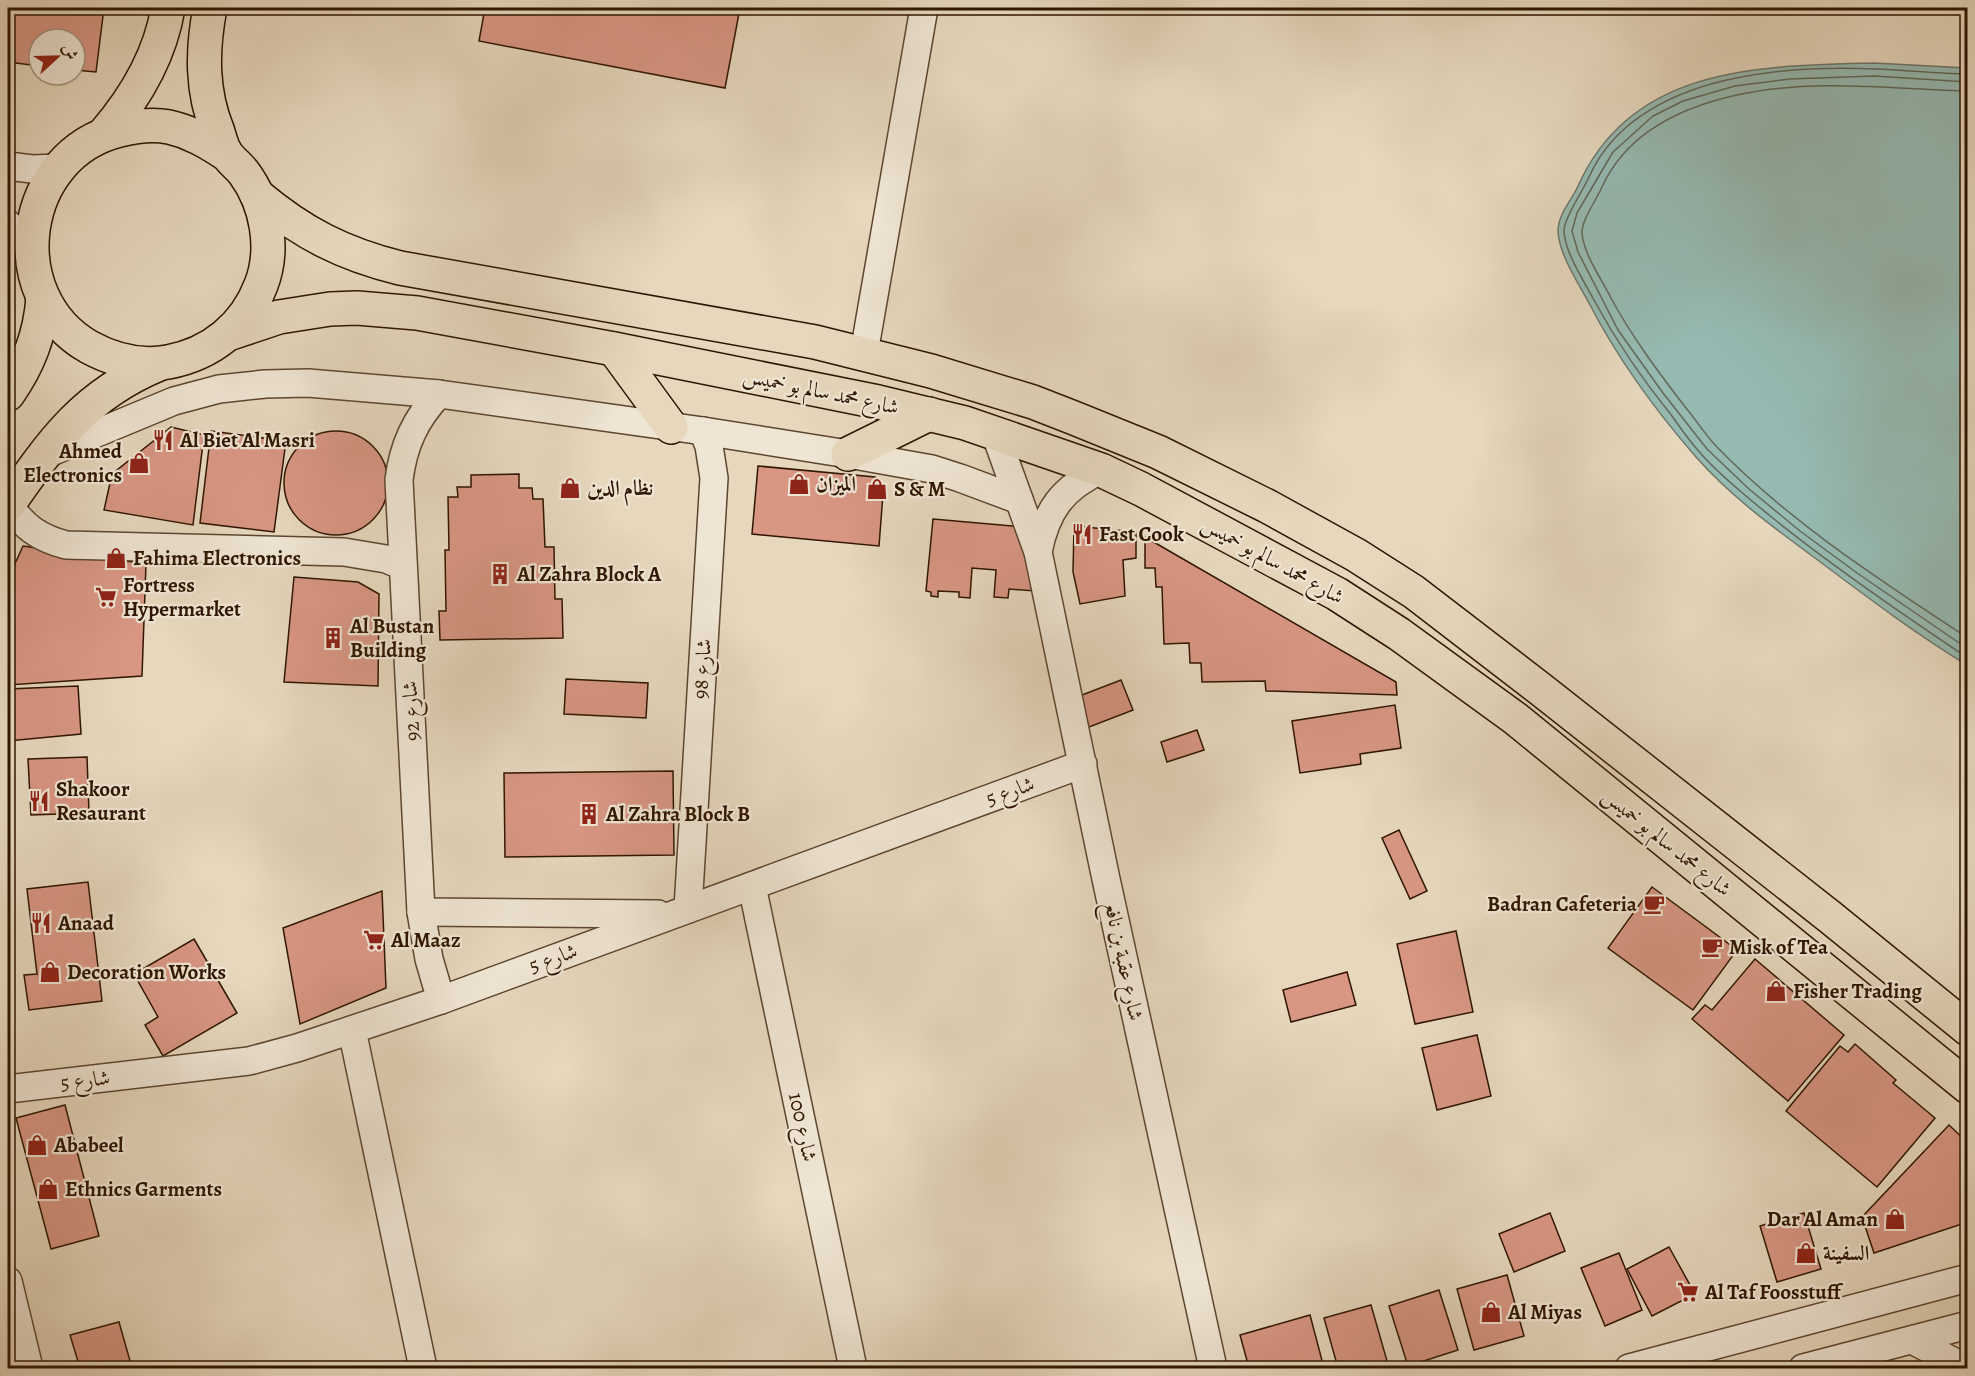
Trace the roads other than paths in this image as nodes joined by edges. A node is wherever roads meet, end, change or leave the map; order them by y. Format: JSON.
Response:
{"nodes":[{"id":1,"x":168,"y":8,"type":"edge"},
{"id":2,"x":210,"y":8,"type":"edge"},
{"id":3,"x":924,"y":8,"type":"edge"},
{"id":4,"x":104,"y":134,"type":"junction"},
{"id":5,"x":226,"y":154,"type":"junction"},
{"id":6,"x":8,"y":166,"type":"edge"},
{"id":7,"x":58,"y":168,"type":"junction"},
{"id":8,"x":257,"y":195,"type":"junction"},
{"id":9,"x":19,"y":235,"type":"edge"},
{"id":10,"x":43,"y":298,"type":"junction"},
{"id":11,"x":228,"y":334,"type":"junction"},
{"id":12,"x":614,"y":349,"type":"junction"},
{"id":13,"x":864,"y":353,"type":"junction"},
{"id":14,"x":161,"y":364,"type":"junction"},
{"id":15,"x":8,"y":394,"type":"edge"},
{"id":16,"x":439,"y":394,"type":"junction"},
{"id":17,"x":929,"y":414,"type":"junction"},
{"id":18,"x":671,"y":427,"type":"junction"},
{"id":19,"x":703,"y":431,"type":"junction"},
{"id":20,"x":994,"y":433,"type":"junction"},
{"id":21,"x":848,"y":454,"type":"junction"},
{"id":22,"x":43,"y":455,"type":"junction"},
{"id":23,"x":1101,"y":470,"type":"junction"},
{"id":24,"x":1019,"y":500,"type":"junction"},
{"id":25,"x":8,"y":505,"type":"edge"},
{"id":26,"x":1038,"y":552,"type":"junction"},
{"id":27,"x":403,"y":566,"type":"junction"},
{"id":28,"x":1083,"y":764,"type":"junction"},
{"id":29,"x":752,"y":886,"type":"junction"},
{"id":30,"x":421,"y":912,"type":"junction"},
{"id":31,"x":681,"y":912,"type":"junction"},
{"id":32,"x":441,"y":999,"type":"junction"},
{"id":33,"x":1968,"y":1029,"type":"edge"},
{"id":34,"x":352,"y":1030,"type":"junction"},
{"id":35,"x":1968,"y":1087,"type":"edge"},
{"id":36,"x":8,"y":1089,"type":"edge"},
{"id":37,"x":1968,"y":1278,"type":"edge"},
{"id":38,"x":8,"y":1281,"type":"edge"},
{"id":39,"x":1968,"y":1325,"type":"edge"},
{"id":40,"x":1912,"y":1340,"type":"junction"},
{"id":41,"x":29,"y":1368,"type":"edge"},
{"id":42,"x":423,"y":1368,"type":"edge"},
{"id":43,"x":853,"y":1368,"type":"edge"},
{"id":44,"x":1213,"y":1368,"type":"edge"},
{"id":45,"x":1629,"y":1368,"type":"edge"},
{"id":46,"x":1803,"y":1368,"type":"edge"},
{"id":47,"x":1966,"y":1368,"type":"edge"}],
"edges":[{"from":1,"to":4,"type":"main road"},
{"from":2,"to":5,"type":"main road"},
{"from":3,"to":13,"type":"street"},
{"from":4,"to":5,"type":"main road"},
{"from":4,"to":7,"type":"main road"},
{"from":5,"to":8,"type":"main road"},
{"from":6,"to":7,"type":"street"},
{"from":7,"to":9,"type":"main road"},
{"from":8,"to":11,"type":"main road"},
{"from":8,"to":13,"type":"main road","name":"شارع محمد سالم بو خميس"},
{"from":9,"to":10,"type":"main road"},
{"from":10,"to":14,"type":"main road"},
{"from":10,"to":15,"type":"main road"},
{"from":11,"to":12,"type":"main road","name":"شارع محمد سالم بو خميس"},
{"from":11,"to":14,"type":"main road"},
{"from":12,"to":17,"type":"main road","name":"شارع محمد سالم بو خميس"},
{"from":12,"to":18,"type":"main road"},
{"from":13,"to":33,"type":"main road","name":"شارع محمد سالم بو خميس"},
{"from":14,"to":22,"type":"main road"},
{"from":16,"to":18,"type":"street"},
{"from":16,"to":22,"type":"street"},
{"from":16,"to":27,"type":"street","name":"شارع 92"},
{"from":17,"to":20,"type":"main road","name":"شارع محمد سالم بو خميس"},
{"from":17,"to":21,"type":"main road"},
{"from":18,"to":19,"type":"street"},
{"from":19,"to":21,"type":"street"},
{"from":19,"to":31,"type":"street","name":"شارع 98"},
{"from":20,"to":23,"type":"main road","name":"شارع محمد سالم بو خميس"},
{"from":20,"to":24,"type":"street","name":"شارع عقبة بن نافع"},
{"from":21,"to":24,"type":"street"},
{"from":22,"to":25,"type":"main road"},
{"from":23,"to":26,"type":"street"},
{"from":23,"to":35,"type":"main road","name":"شارع محمد سالم بو خميس"},
{"from":24,"to":26,"type":"street","name":"شارع عقبة بن نافع"},
{"from":25,"to":27,"type":"street"},
{"from":26,"to":28,"type":"street","name":"شارع عقبة بن نافع"},
{"from":27,"to":30,"type":"street","name":"شارع 92"},
{"from":28,"to":29,"type":"street","name":"شارع 5"},
{"from":28,"to":44,"type":"street","name":"شارع عقبة بن نافع"},
{"from":29,"to":31,"type":"street","name":"شارع 5"},
{"from":29,"to":43,"type":"street","name":"شارع 100"},
{"from":30,"to":31,"type":"street"},
{"from":30,"to":32,"type":"street","name":"شارع 92"},
{"from":31,"to":32,"type":"street","name":"شارع 5"},
{"from":32,"to":34,"type":"street","name":"شارع 5"},
{"from":34,"to":36,"type":"street","name":"شارع 5"},
{"from":34,"to":42,"type":"street"},
{"from":37,"to":45,"type":"street"},
{"from":38,"to":41,"type":"street"},
{"from":39,"to":40,"type":"street"},
{"from":40,"to":46,"type":"street"},
{"from":40,"to":47,"type":"street"}]}
